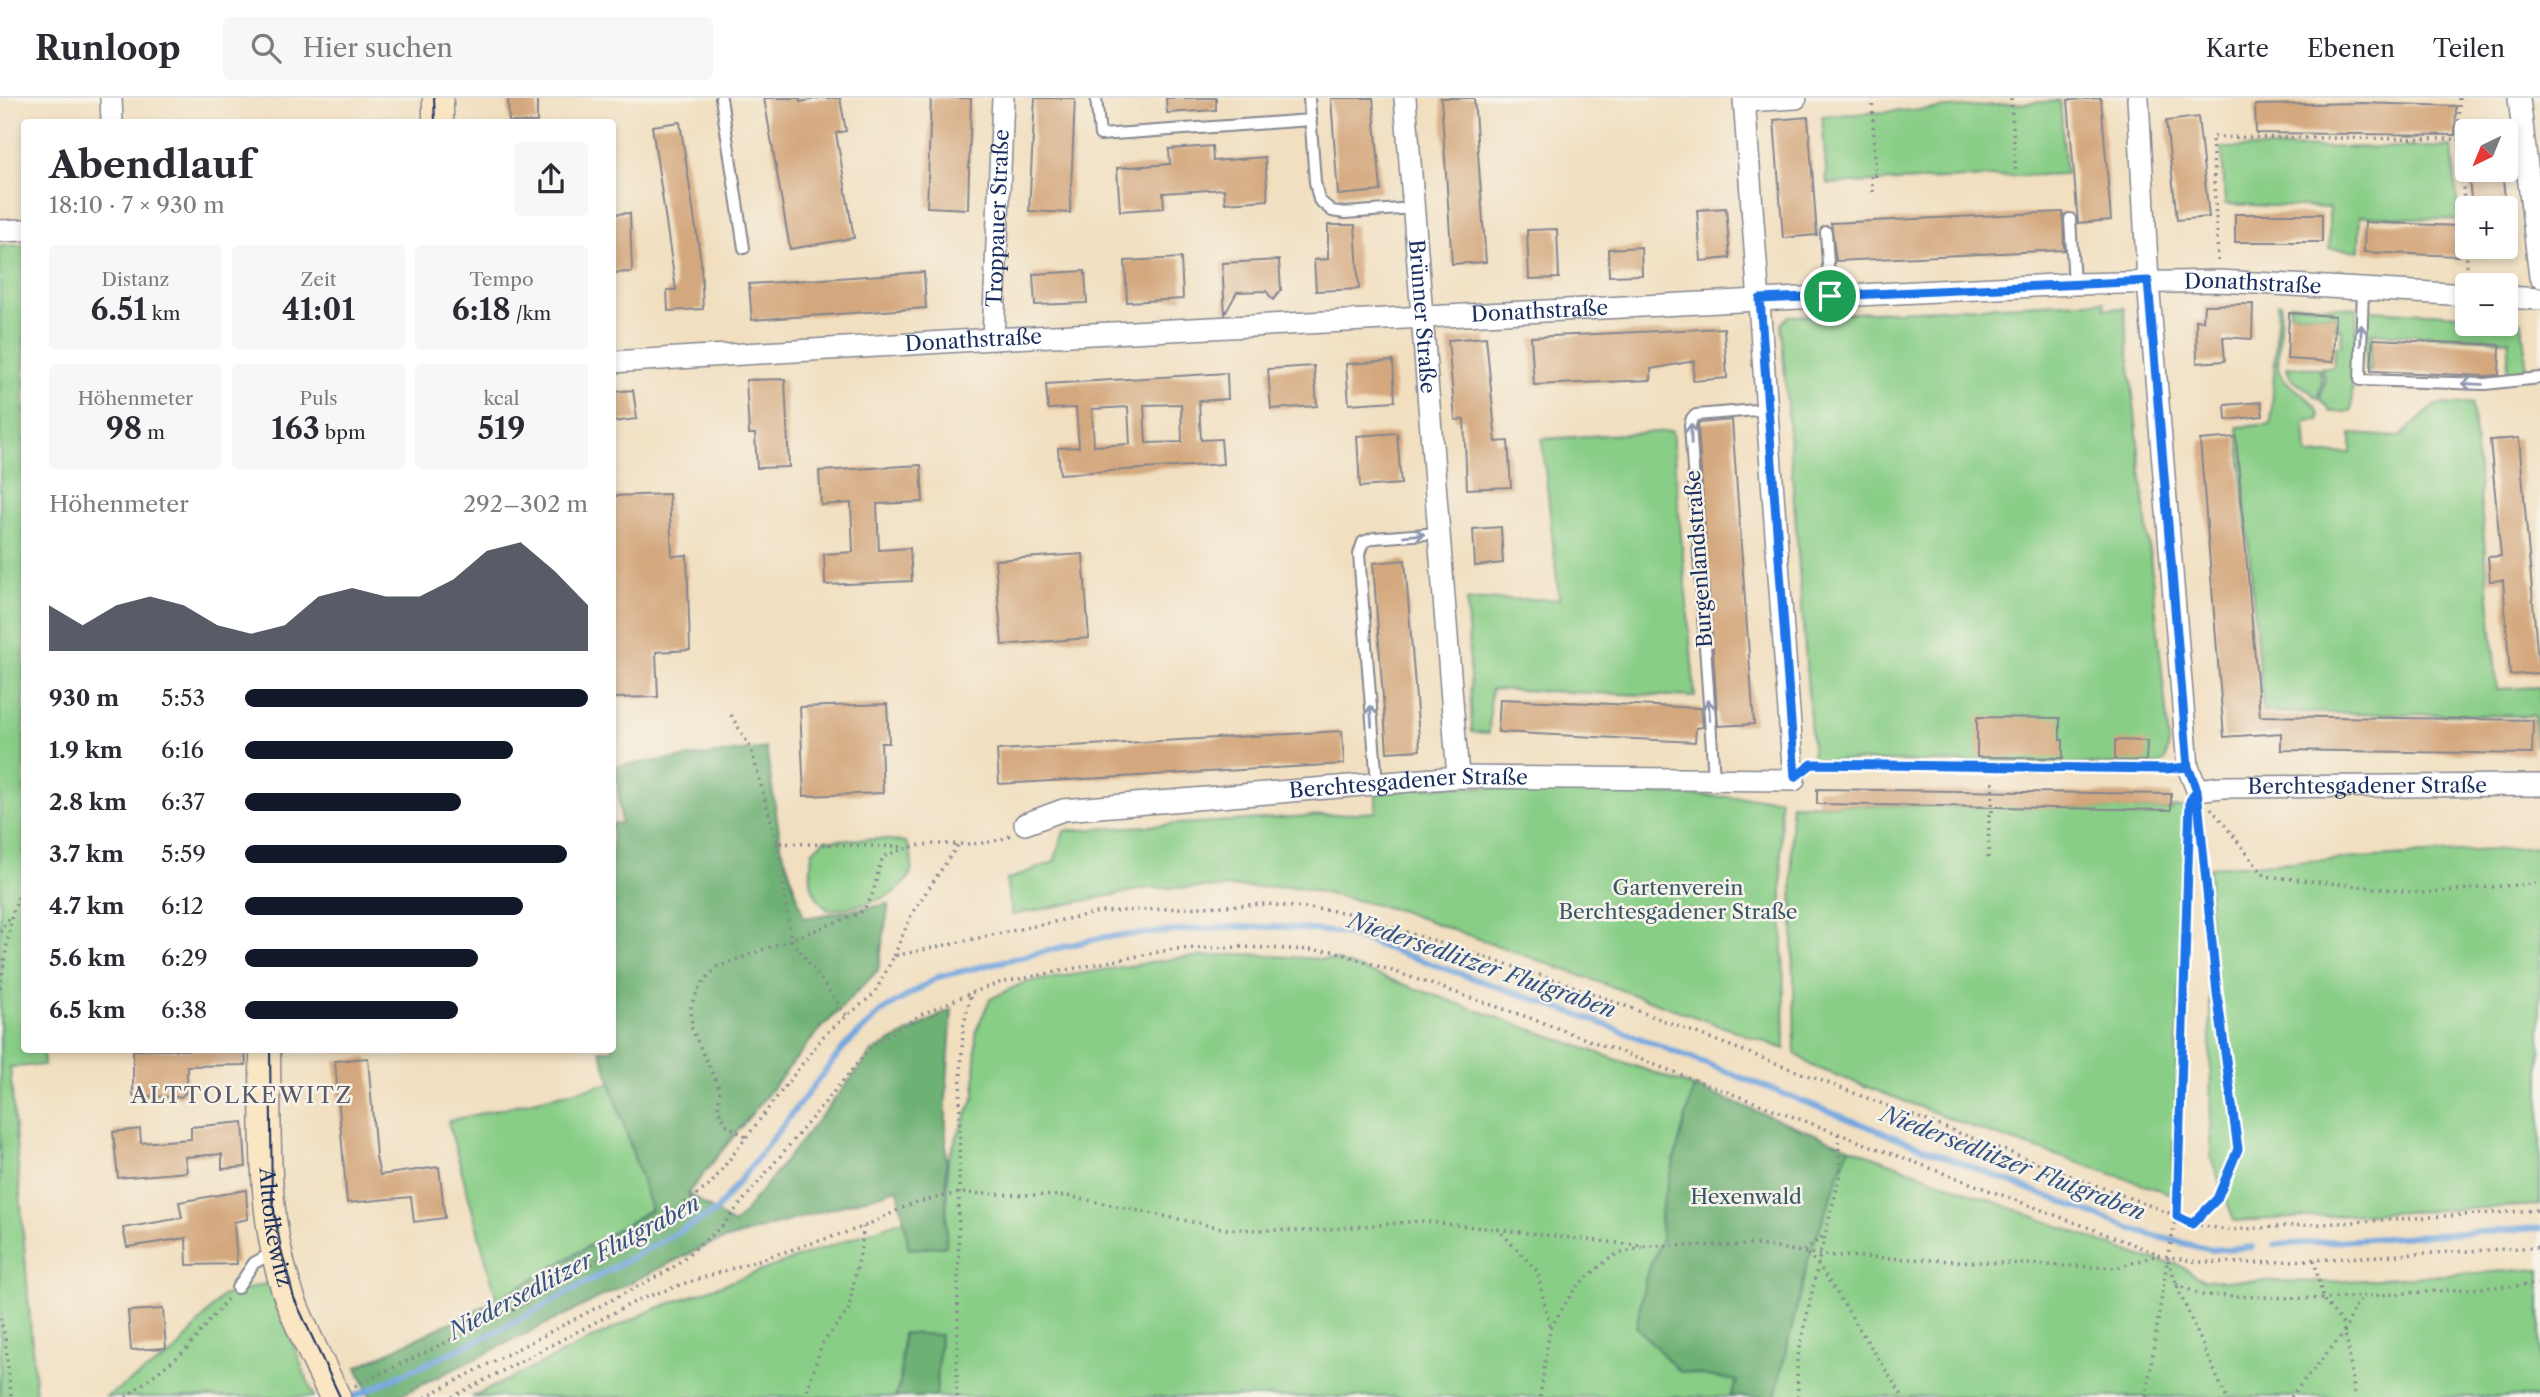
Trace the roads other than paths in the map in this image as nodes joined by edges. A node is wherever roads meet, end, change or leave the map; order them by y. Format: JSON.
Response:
{"nodes":[{"id":1,"x":111,"y":98,"type":"edge"},
{"id":2,"x":438,"y":98,"type":"edge"},
{"id":3,"x":722,"y":98,"type":"edge"},
{"id":4,"x":1003,"y":98,"type":"edge"},
{"id":5,"x":1096,"y":98,"type":"edge"},
{"id":6,"x":1309,"y":98,"type":"edge"},
{"id":7,"x":1405,"y":98,"type":"edge"},
{"id":8,"x":1796,"y":98,"type":"edge"},
{"id":9,"x":2138,"y":98,"type":"edge"},
{"id":10,"x":2519,"y":98,"type":"edge"},
{"id":11,"x":1744,"y":100,"type":"edge"},
{"id":12,"x":112,"y":119,"type":"edge"},
{"id":13,"x":438,"y":119,"type":"edge"},
{"id":14,"x":1311,"y":120,"type":"junction"},
{"id":15,"x":1414,"y":208,"type":"junction"},
{"id":16,"x":2070,"y":219,"type":"dead end"},
{"id":17,"x":21,"y":230,"type":"edge"},
{"id":18,"x":0,"y":231,"type":"edge"},
{"id":19,"x":1826,"y":232,"type":"dead end"},
{"id":20,"x":744,"y":248,"type":"dead end"},
{"id":21,"x":2540,"y":277,"type":"edge"},
{"id":22,"x":2148,"y":281,"type":"junction"},
{"id":23,"x":2074,"y":284,"type":"junction"},
{"id":24,"x":2363,"y":289,"type":"junction"},
{"id":25,"x":2455,"y":294,"type":"edge"},
{"id":26,"x":1830,"y":296,"type":"junction"},
{"id":27,"x":2518,"y":298,"type":"edge"},
{"id":28,"x":1760,"y":299,"type":"junction"},
{"id":29,"x":2540,"y":299,"type":"edge"},
{"id":30,"x":1422,"y":317,"type":"junction"},
{"id":31,"x":993,"y":339,"type":"junction"},
{"id":32,"x":616,"y":362,"type":"edge"},
{"id":33,"x":2540,"y":378,"type":"edge"},
{"id":34,"x":1768,"y":410,"type":"junction"},
{"id":35,"x":1439,"y":533,"type":"junction"},
{"id":36,"x":1458,"y":777,"type":"junction"},
{"id":37,"x":1714,"y":778,"type":"junction"},
{"id":38,"x":1377,"y":784,"type":"junction"},
{"id":39,"x":2540,"y":785,"type":"edge"},
{"id":40,"x":1026,"y":824,"type":"dead end"},
{"id":41,"x":265,"y":1053,"type":"edge"},
{"id":42,"x":277,"y":1251,"type":"junction"},
{"id":43,"x":237,"y":1288,"type":"road end"},
{"id":44,"x":335,"y":1396,"type":"edge"}],
"edges":[{"from":1,"to":12,"type":"street"},
{"from":2,"to":13,"type":"main road"},
{"from":3,"to":20,"type":"lane"},
{"from":4,"to":31,"type":"street","name":"Troppauer Straße"},
{"from":5,"to":14,"type":"lane"},
{"from":6,"to":14,"type":"lane"},
{"from":7,"to":15,"type":"street","name":"Brünner Straße"},
{"from":8,"to":11,"type":"street"},
{"from":9,"to":22,"type":"street"},
{"from":10,"to":21,"type":"street"},
{"from":11,"to":28,"type":"street"},
{"from":14,"to":15,"type":"lane"},
{"from":15,"to":30,"type":"street","name":"Brünner Straße"},
{"from":16,"to":23,"type":"lane"},
{"from":17,"to":18,"type":"street"},
{"from":19,"to":26,"type":"lane"},
{"from":22,"to":23,"type":"street","name":"Donathstraße"},
{"from":22,"to":24,"type":"street","name":"Donathstraße"},
{"from":22,"to":39,"type":"street","name":"Berchtesgadener Straße"},
{"from":23,"to":26,"type":"street","name":"Donathstraße"},
{"from":24,"to":25,"type":"street","name":"Donathstraße"},
{"from":33,"to":24,"type":"lane","one_way":true},
{"from":26,"to":28,"type":"street","name":"Donathstraße"},
{"from":27,"to":29,"type":"street"},
{"from":28,"to":30,"type":"street","name":"Donathstraße"},
{"from":28,"to":34,"type":"street"},
{"from":30,"to":31,"type":"street","name":"Donathstraße"},
{"from":30,"to":35,"type":"street","name":"Brünner Straße"},
{"from":31,"to":32,"type":"street","name":"Donathstraße"},
{"from":37,"to":34,"type":"lane","name":"Burgenlandstraße","one_way":true},
{"from":34,"to":37,"type":"street","name":"Berchtesgadener Straße"},
{"from":35,"to":36,"type":"street","name":"Brünner Straße"},
{"from":38,"to":35,"type":"lane","one_way":true},
{"from":36,"to":37,"type":"street","name":"Berchtesgadener Straße"},
{"from":36,"to":38,"type":"street","name":"Berchtesgadener Straße"},
{"from":38,"to":40,"type":"street","name":"Berchtesgadener Straße"},
{"from":41,"to":42,"type":"main road","name":"Alttolkewitz"},
{"from":42,"to":43,"type":"lane"},
{"from":42,"to":44,"type":"main road","name":"Alttolkewitz"}]}
